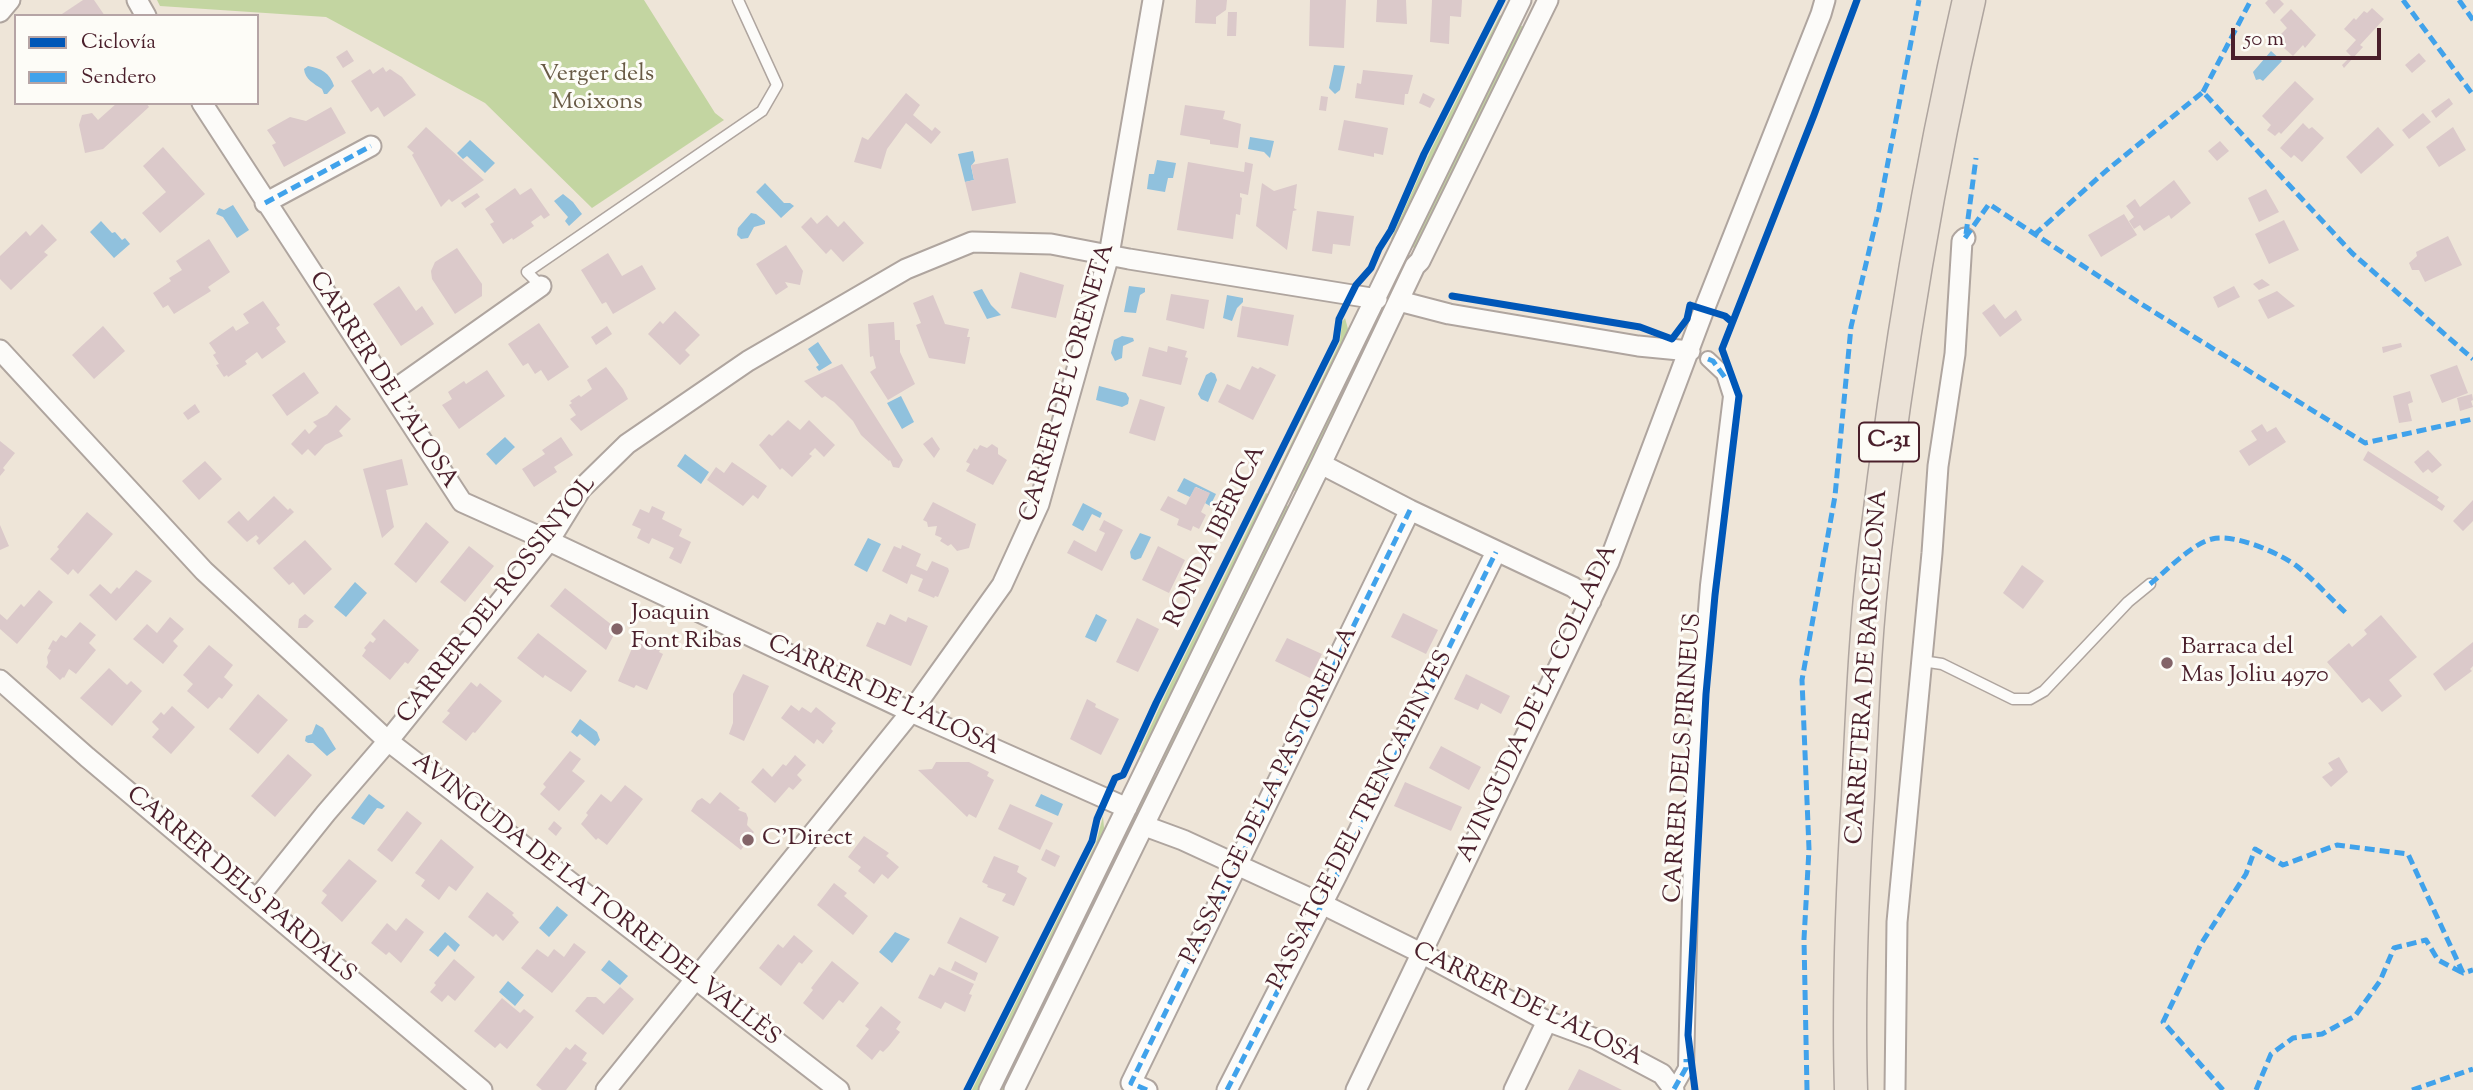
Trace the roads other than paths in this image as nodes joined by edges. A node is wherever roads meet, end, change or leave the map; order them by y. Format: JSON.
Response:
{"nodes":[{"id":1,"x":10,"y":0,"type":"edge"},
{"id":2,"x":738,"y":0,"type":"edge"},
{"id":3,"x":1153,"y":0,"type":"edge"},
{"id":4,"x":1521,"y":0,"type":"edge"},
{"id":5,"x":1548,"y":0,"type":"edge"},
{"id":6,"x":1825,"y":0,"type":"edge"},
{"id":7,"x":1969,"y":0,"type":"edge"},
{"id":8,"x":0,"y":12,"type":"edge"},
{"id":9,"x":203,"y":105,"type":"edge"},
{"id":10,"x":371,"y":146,"type":"dead end"},
{"id":11,"x":265,"y":203,"type":"junction"},
{"id":12,"x":1965,"y":238,"type":"dead end"},
{"id":13,"x":1109,"y":255,"type":"junction"},
{"id":14,"x":541,"y":286,"type":"joint"},
{"id":15,"x":1377,"y":299,"type":"junction"},
{"id":16,"x":1399,"y":301,"type":"junction"},
{"id":17,"x":0,"y":350,"type":"edge"},
{"id":18,"x":1690,"y":351,"type":"junction"},
{"id":19,"x":1708,"y":359,"type":"dead end"},
{"id":20,"x":391,"y":392,"type":"junction"},
{"id":21,"x":1321,"y":464,"type":"junction"},
{"id":22,"x":1410,"y":510,"type":"junction"},
{"id":23,"x":549,"y":541,"type":"junction"},
{"id":24,"x":1496,"y":552,"type":"junction"},
{"id":25,"x":2150,"y":584,"type":"dead end"},
{"id":26,"x":1591,"y":601,"type":"junction"},
{"id":27,"x":1922,"y":662,"type":"junction"},
{"id":28,"x":0,"y":680,"type":"edge"},
{"id":29,"x":911,"y":712,"type":"junction"},
{"id":30,"x":388,"y":741,"type":"junction"},
{"id":31,"x":1127,"y":808,"type":"junction"},
{"id":32,"x":1145,"y":826,"type":"junction"},
{"id":33,"x":1237,"y":865,"type":"junction"},
{"id":34,"x":257,"y":899,"type":"junction"},
{"id":35,"x":1322,"y":904,"type":"junction"},
{"id":36,"x":1421,"y":953,"type":"junction"},
{"id":37,"x":696,"y":980,"type":"junction"},
{"id":38,"x":1546,"y":1021,"type":"junction"},
{"id":39,"x":1139,"y":1086,"type":"edge"},
{"id":40,"x":482,"y":1090,"type":"edge"},
{"id":41,"x":606,"y":1090,"type":"edge"},
{"id":42,"x":839,"y":1090,"type":"edge"},
{"id":43,"x":989,"y":1090,"type":"edge"},
{"id":44,"x":1014,"y":1090,"type":"edge"},
{"id":45,"x":1227,"y":1090,"type":"edge"},
{"id":46,"x":1356,"y":1090,"type":"edge"},
{"id":47,"x":1514,"y":1090,"type":"edge"},
{"id":48,"x":1674,"y":1090,"type":"edge"},
{"id":49,"x":1850,"y":1090,"type":"edge"},
{"id":50,"x":1895,"y":1090,"type":"edge"}],
"edges":[{"from":1,"to":8,"type":"street"},
{"from":2,"to":14,"type":"lane"},
{"from":3,"to":13,"type":"street","name":"CARRER DE L'ORENETA"},
{"from":4,"to":15,"type":"street","name":"RONDA IBÈRICA"},
{"from":5,"to":16,"type":"street"},
{"from":6,"to":18,"type":"street","name":"AVINGUDA DE LA COLLADA"},
{"from":7,"to":49,"type":"highway","name":"CARRETERA DE BARCELONA","number":"C-31"},
{"from":9,"to":11,"type":"street","name":"CARRER DE L'ALOSA"},
{"from":10,"to":11,"type":"street"},
{"from":11,"to":20,"type":"street","name":"CARRER DE L'ALOSA"},
{"from":12,"to":27,"type":"street"},
{"from":13,"to":15,"type":"street","name":"CARRER DEL ROSSINYOL"},
{"from":13,"to":23,"type":"street","name":"CARRER DEL ROSSINYOL"},
{"from":13,"to":29,"type":"street","name":"CARRER DE L'ORENETA"},
{"from":14,"to":20,"type":"street"},
{"from":15,"to":31,"type":"street","name":"RONDA IBÈRICA"},
{"from":16,"to":18,"type":"street"},
{"from":16,"to":21,"type":"street"},
{"from":17,"to":30,"type":"street","name":"AVINGUDA DE LA TORRE DEL VALLÈS"},
{"from":18,"to":26,"type":"street","name":"AVINGUDA DE LA COLLADA"},
{"from":19,"to":48,"type":"street","name":"CARRER DELS PIRINEUS"},
{"from":20,"to":23,"type":"street","name":"CARRER DE L'ALOSA"},
{"from":21,"to":22,"type":"street"},
{"from":21,"to":32,"type":"street"},
{"from":22,"to":24,"type":"street"},
{"from":22,"to":33,"type":"street","name":"PASSATGE DE LA PASTORELLA"},
{"from":23,"to":29,"type":"street","name":"CARRER DE L'ALOSA"},
{"from":23,"to":30,"type":"street","name":"CARRER DEL ROSSINYOL"},
{"from":24,"to":26,"type":"street"},
{"from":24,"to":35,"type":"street","name":"PASSATGE DEL TRENCAPINYES"},
{"from":25,"to":27,"type":"lane"},
{"from":26,"to":36,"type":"street","name":"AVINGUDA DE LA COLLADA"},
{"from":27,"to":50,"type":"street"},
{"from":28,"to":34,"type":"street","name":"CARRER DELS PARDALS"},
{"from":29,"to":31,"type":"street","name":"CARRER DE L'ALOSA"},
{"from":29,"to":37,"type":"street","name":"CARRER DE L'ORENETA"},
{"from":30,"to":34,"type":"street","name":"CARRER DEL ROSSINYOL"},
{"from":30,"to":37,"type":"street","name":"AVINGUDA DE LA TORRE DEL VALLÈS"},
{"from":31,"to":43,"type":"street","name":"RONDA IBÈRICA"},
{"from":32,"to":33,"type":"street","name":"CARRER DE L'ALOSA"},
{"from":32,"to":44,"type":"street"},
{"from":33,"to":35,"type":"street","name":"CARRER DE L'ALOSA"},
{"from":33,"to":39,"type":"street","name":"PASSATGE DE LA PASTORELLA"},
{"from":34,"to":40,"type":"street","name":"CARRER DELS PARDALS"},
{"from":35,"to":36,"type":"street","name":"CARRER DE L'ALOSA"},
{"from":35,"to":45,"type":"street","name":"PASSATGE DEL TRENCAPINYES"},
{"from":36,"to":38,"type":"street","name":"CARRER DE L'ALOSA"},
{"from":36,"to":46,"type":"street","name":"AVINGUDA DE LA COLLADA"},
{"from":37,"to":41,"type":"street","name":"CARRER DE L'ORENETA"},
{"from":37,"to":42,"type":"street","name":"AVINGUDA DE LA TORRE DEL VALLÈS"},
{"from":38,"to":47,"type":"street"},
{"from":38,"to":48,"type":"street","name":"CARRER DE L'ALOSA"}]}
